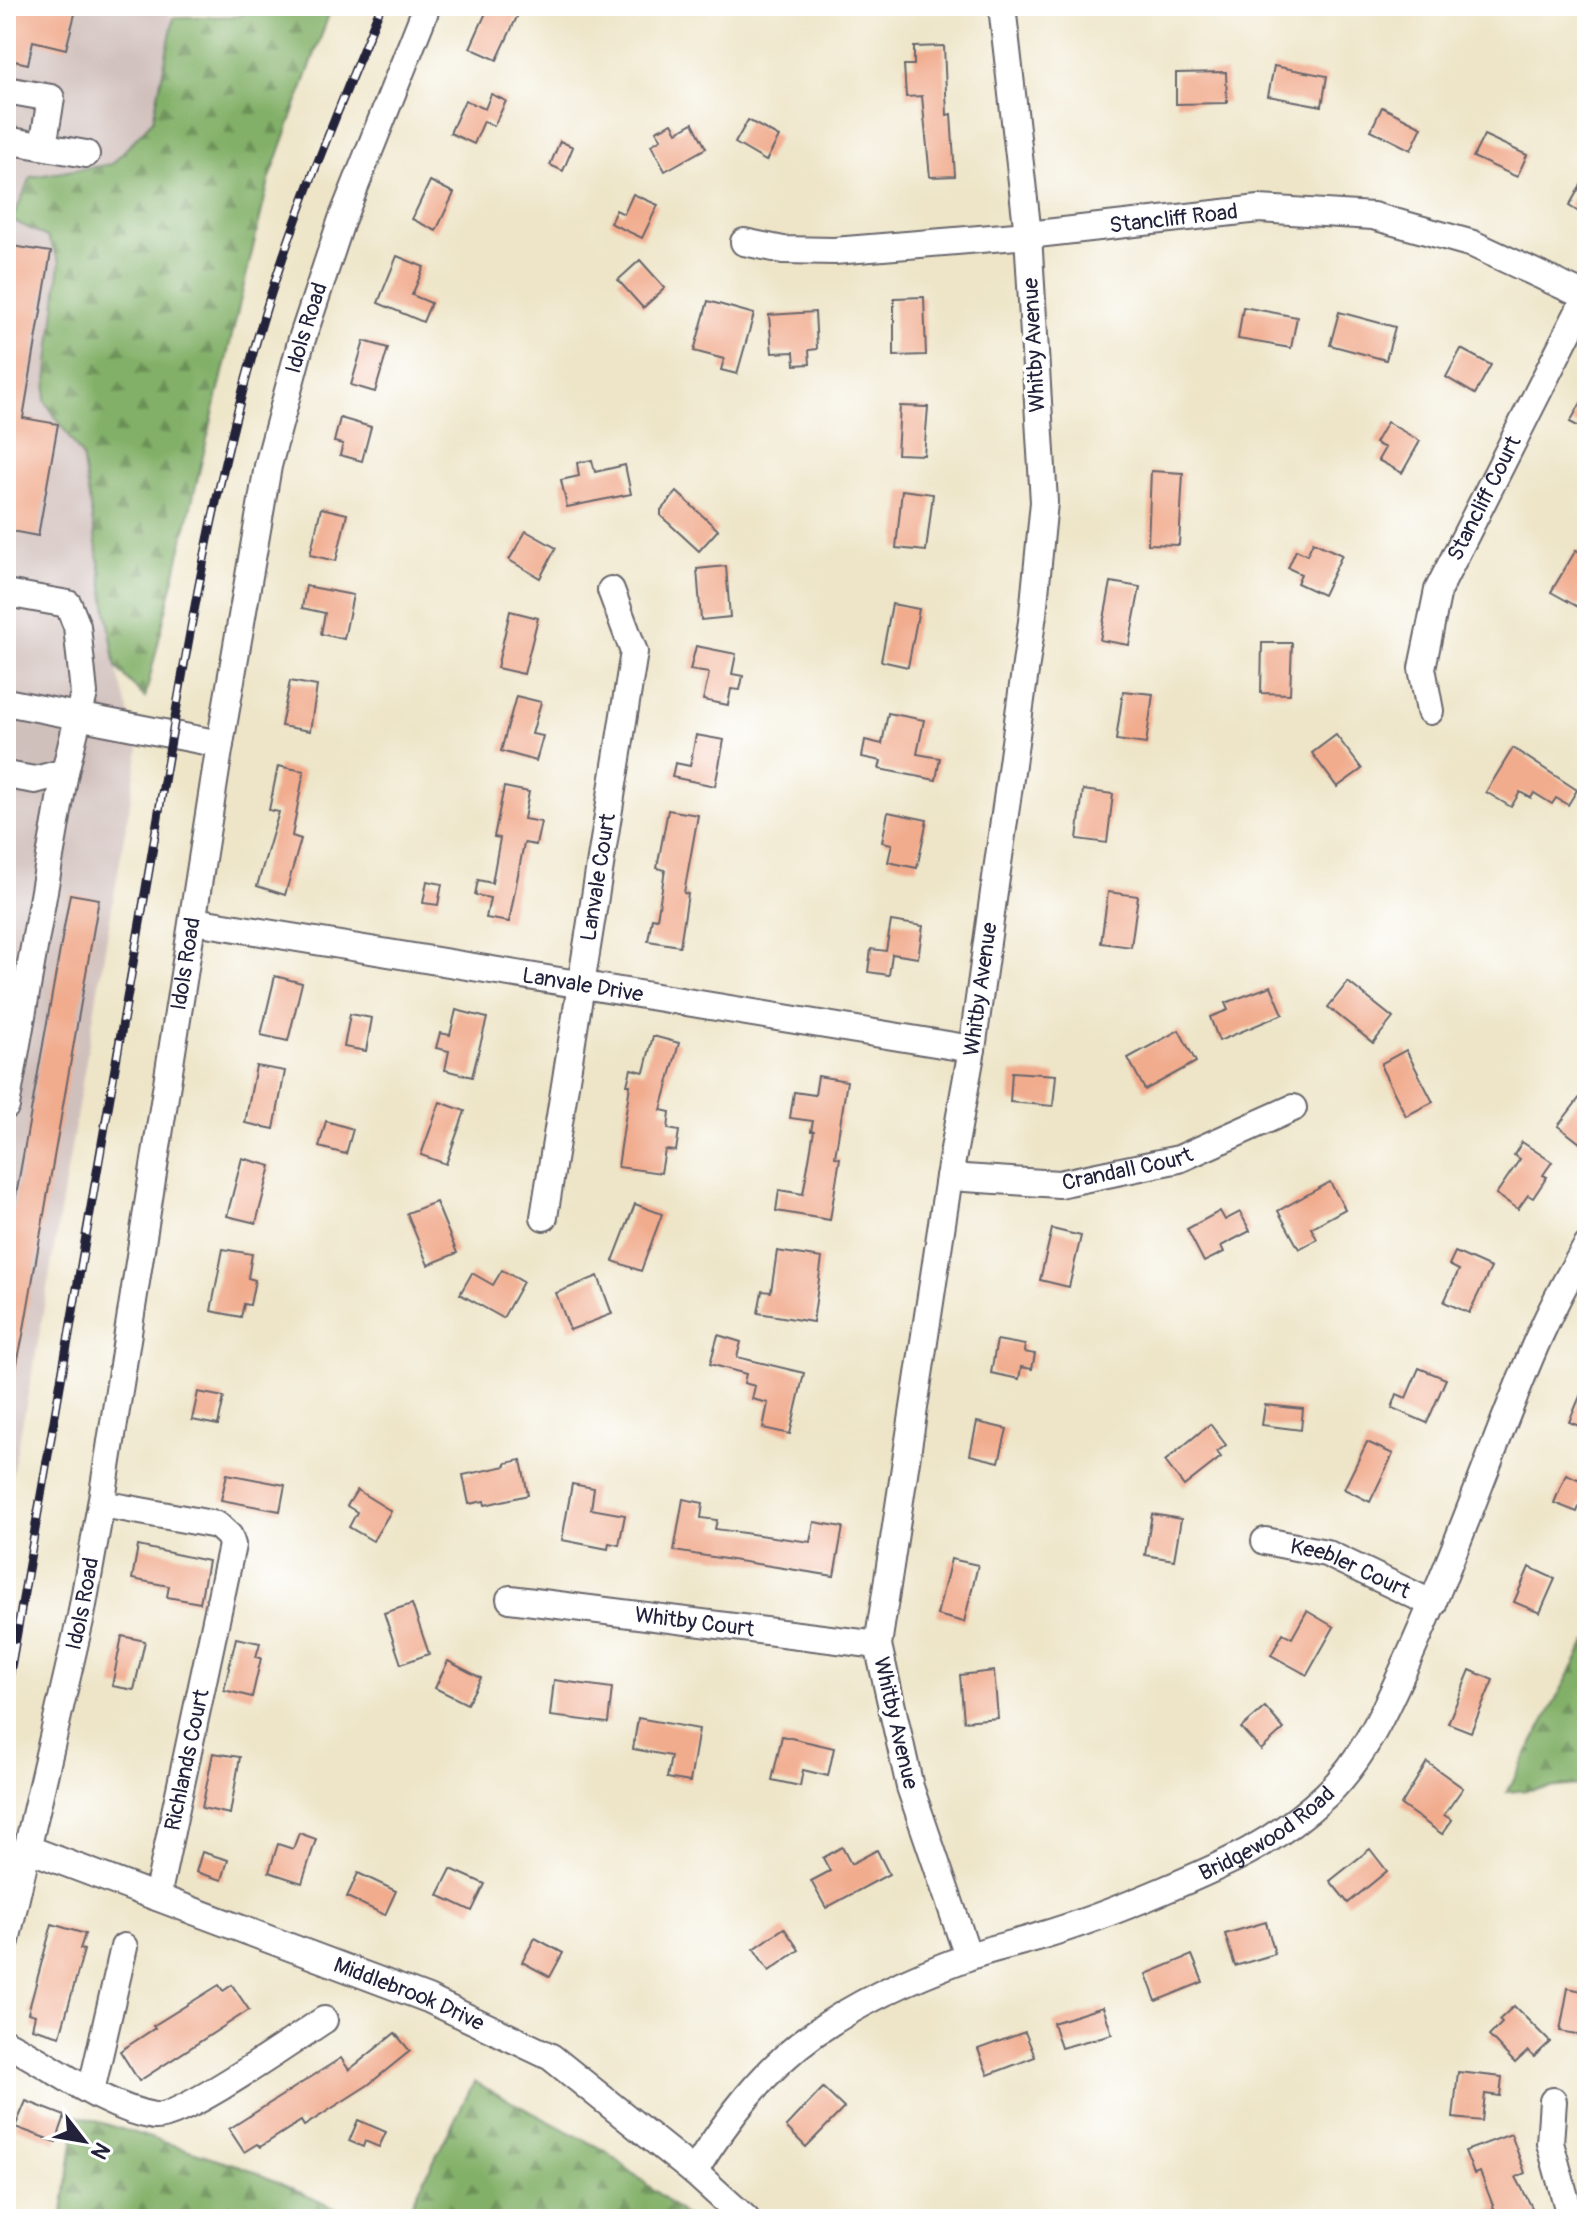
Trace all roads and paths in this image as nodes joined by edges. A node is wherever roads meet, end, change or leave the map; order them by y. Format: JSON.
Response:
{"nodes":[{"id":1,"x":427,"y":6,"type":"edge"},
{"id":2,"x":1002,"y":6,"type":"edge"},
{"id":3,"x":6,"y":90,"type":"edge"},
{"id":4,"x":6,"y":140,"type":"edge"},
{"id":5,"x":43,"y":146,"type":"junction"},
{"id":6,"x":86,"y":154,"type":"dead end"},
{"id":7,"x":1028,"y":235,"type":"junction"},
{"id":8,"x":744,"y":242,"type":"dead end"},
{"id":9,"x":1587,"y":297,"type":"edge"},
{"id":10,"x":611,"y":590,"type":"dead end"},
{"id":11,"x":6,"y":593,"type":"edge"},
{"id":12,"x":6,"y":702,"type":"edge"},
{"id":13,"x":1430,"y":711,"type":"dead end"},
{"id":14,"x":79,"y":715,"type":"junction"},
{"id":15,"x":220,"y":744,"type":"junction"},
{"id":16,"x":65,"y":772,"type":"junction"},
{"id":17,"x":6,"y":775,"type":"edge"},
{"id":18,"x":194,"y":921,"type":"junction"},
{"id":19,"x":580,"y":984,"type":"junction"},
{"id":20,"x":972,"y":1049,"type":"junction"},
{"id":21,"x":6,"y":1106,"type":"edge"},
{"id":22,"x":1293,"y":1108,"type":"dead end"},
{"id":23,"x":949,"y":1177,"type":"junction"},
{"id":24,"x":544,"y":1217,"type":"dead end"},
{"id":25,"x":1587,"y":1246,"type":"edge"},
{"id":26,"x":102,"y":1504,"type":"junction"},
{"id":27,"x":1265,"y":1541,"type":"dead end"},
{"id":28,"x":510,"y":1599,"type":"dead end"},
{"id":29,"x":1433,"y":1604,"type":"junction"},
{"id":30,"x":878,"y":1645,"type":"junction"},
{"id":31,"x":26,"y":1848,"type":"junction"},
{"id":32,"x":157,"y":1897,"type":"junction"},
{"id":33,"x":6,"y":1941,"type":"edge"},
{"id":34,"x":124,"y":1947,"type":"dead end"},
{"id":35,"x":968,"y":1956,"type":"junction"},
{"id":36,"x":324,"y":2020,"type":"dead end"},
{"id":37,"x":6,"y":2043,"type":"edge"},
{"id":38,"x":91,"y":2091,"type":"junction"},
{"id":39,"x":1553,"y":2101,"type":"dead end"},
{"id":40,"x":694,"y":2172,"type":"junction"},
{"id":41,"x":746,"y":2219,"type":"edge"},
{"id":42,"x":1571,"y":2219,"type":"edge"}],
"edges":[{"from":1,"to":15,"type":"street","name":"Idols Road"},
{"from":2,"to":7,"type":"street","name":"Whitby Avenue"},
{"from":3,"to":5,"type":"street"},
{"from":4,"to":5,"type":"street"},
{"from":5,"to":6,"type":"street"},
{"from":7,"to":8,"type":"street","name":"Stancliff Road"},
{"from":7,"to":9,"type":"street","name":"Stancliff Road"},
{"from":7,"to":20,"type":"street","name":"Whitby Avenue"},
{"from":9,"to":13,"type":"street","name":"Stancliff Court"},
{"from":10,"to":19,"type":"street","name":"Lanvale Court"},
{"from":11,"to":14,"type":"street"},
{"from":12,"to":14,"type":"street"},
{"from":14,"to":15,"type":"street"},
{"from":14,"to":16,"type":"street"},
{"from":15,"to":18,"type":"street","name":"Idols Road"},
{"from":16,"to":17,"type":"street"},
{"from":16,"to":21,"type":"street"},
{"from":18,"to":19,"type":"street","name":"Lanvale Drive"},
{"from":18,"to":26,"type":"street","name":"Idols Road"},
{"from":19,"to":20,"type":"street","name":"Lanvale Drive"},
{"from":19,"to":24,"type":"street","name":"Lanvale Court"},
{"from":20,"to":23,"type":"street","name":"Whitby Avenue"},
{"from":22,"to":23,"type":"street","name":"Crandall Court"},
{"from":23,"to":30,"type":"street","name":"Whitby Avenue"},
{"from":25,"to":29,"type":"street","name":"Bridgewood Road"},
{"from":26,"to":31,"type":"street","name":"Idols Road"},
{"from":26,"to":32,"type":"street","name":"Richlands Court"},
{"from":27,"to":29,"type":"street","name":"Keebler Court"},
{"from":28,"to":30,"type":"street","name":"Whitby Court"},
{"from":29,"to":35,"type":"street","name":"Bridgewood Road"},
{"from":30,"to":35,"type":"street","name":"Whitby Avenue"},
{"from":31,"to":32,"type":"street","name":"Middlebrook Drive"},
{"from":31,"to":33,"type":"street","name":"Idols Road"},
{"from":32,"to":40,"type":"street","name":"Middlebrook Drive"},
{"from":34,"to":38,"type":"street"},
{"from":35,"to":40,"type":"street","name":"Bridgewood Road"},
{"from":36,"to":38,"type":"street"},
{"from":37,"to":38,"type":"street"},
{"from":39,"to":42,"type":"street"},
{"from":40,"to":41,"type":"street","name":"Middlebrook Drive"}]}
